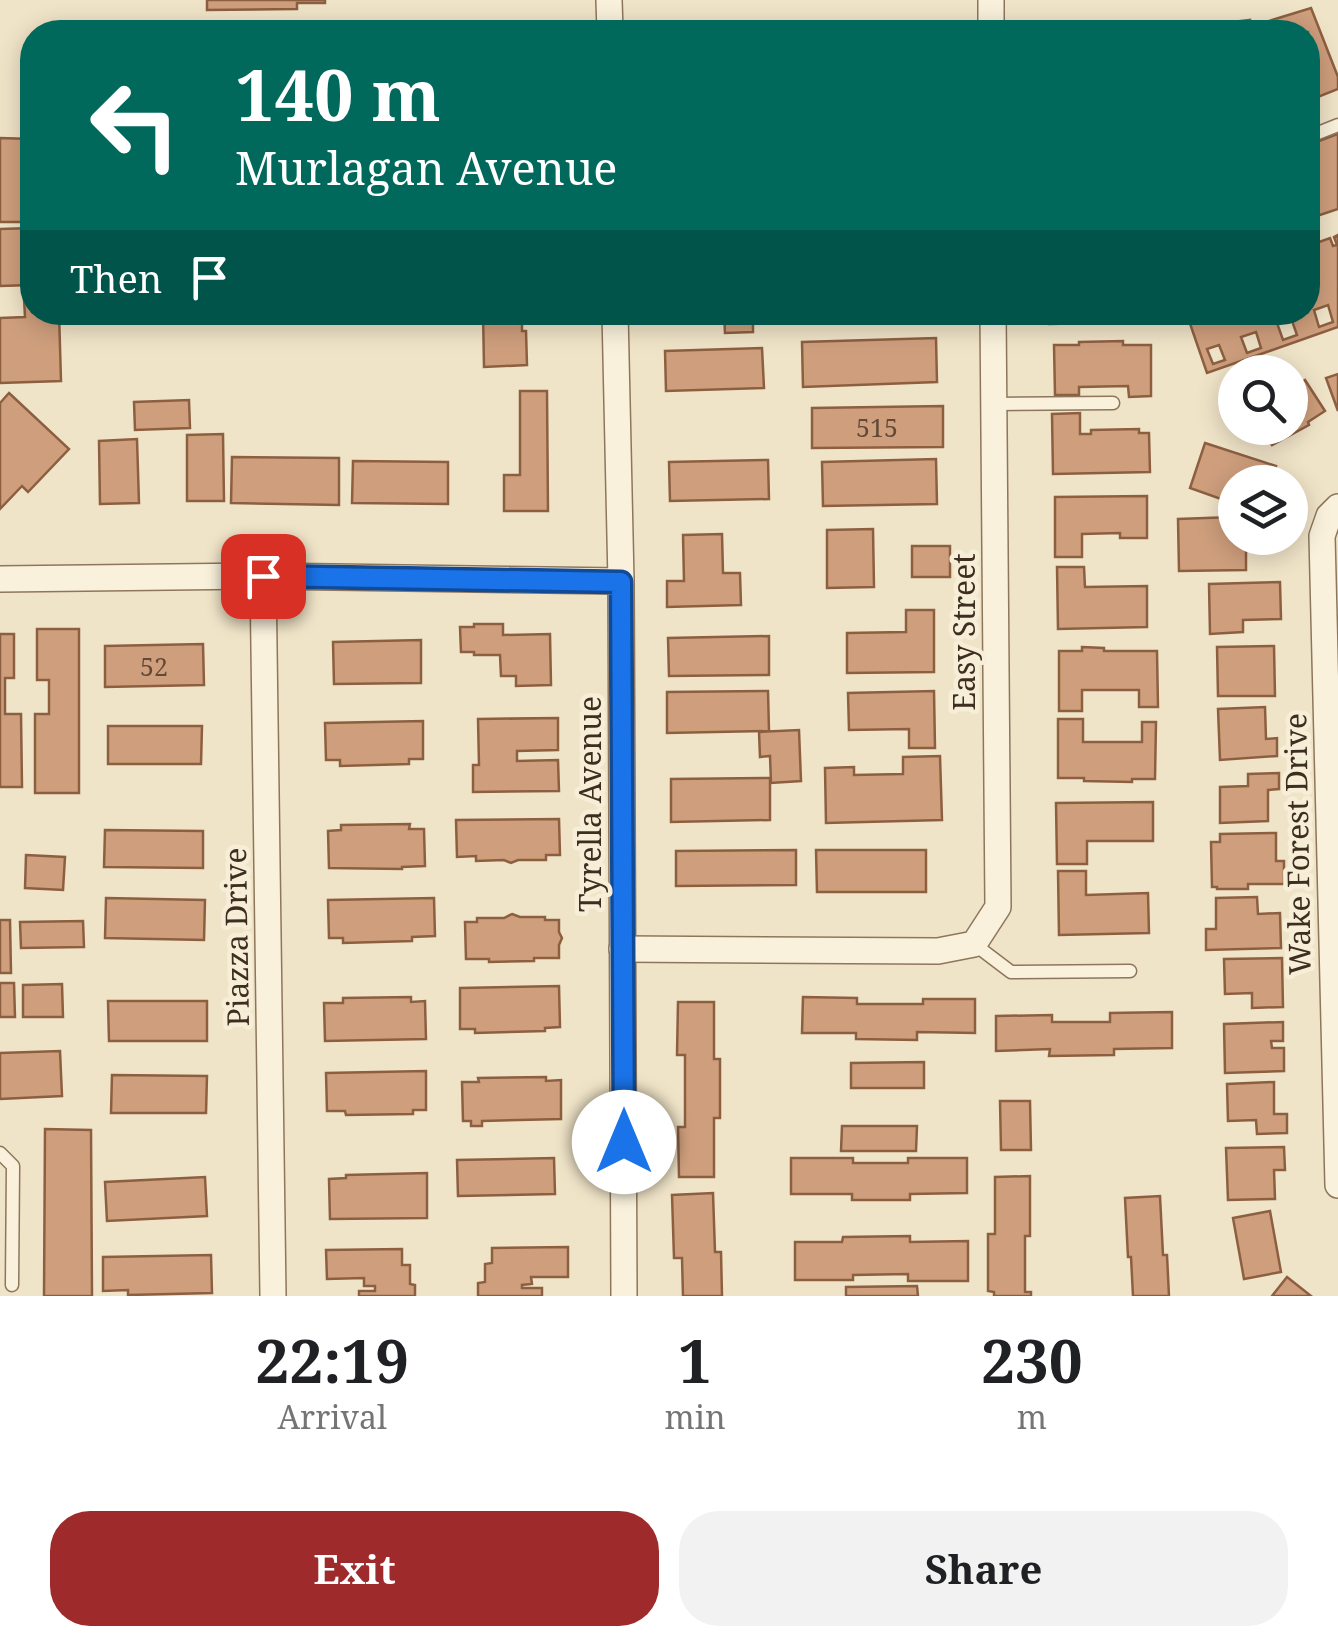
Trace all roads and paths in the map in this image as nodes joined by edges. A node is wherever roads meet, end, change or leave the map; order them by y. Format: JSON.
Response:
{"nodes":[{"id":1,"x":615,"y":325,"type":"edge"},
{"id":2,"x":993,"y":325,"type":"edge"},
{"id":3,"x":1114,"y":403,"type":"dead end"},
{"id":4,"x":994,"y":404,"type":"junction"},
{"id":5,"x":1338,"y":507,"type":"edge"},
{"id":6,"x":263,"y":576,"type":"junction"},
{"id":7,"x":0,"y":580,"type":"edge"},
{"id":8,"x":621,"y":582,"type":"junction"},
{"id":9,"x":974,"y":944,"type":"junction"},
{"id":10,"x":622,"y":949,"type":"junction"},
{"id":11,"x":1130,"y":971,"type":"dead end"},
{"id":12,"x":0,"y":1152,"type":"edge"},
{"id":13,"x":1338,"y":1184,"type":"edge"},
{"id":14,"x":12,"y":1285,"type":"dead end"},
{"id":15,"x":273,"y":1296,"type":"edge"},
{"id":16,"x":624,"y":1296,"type":"edge"}],
"edges":[{"from":1,"to":8,"type":"street","name":"Tyrella Avenue"},
{"from":2,"to":4,"type":"street","name":"Easy Street"},
{"from":3,"to":4,"type":"lane"},
{"from":4,"to":9,"type":"street","name":"Easy Street"},
{"from":5,"to":13,"type":"street","name":"Wake Forest Drive"},
{"from":6,"to":7,"type":"street"},
{"from":6,"to":8,"type":"street"},
{"from":6,"to":15,"type":"street","name":"Piazza Drive"},
{"from":8,"to":10,"type":"street","name":"Tyrella Avenue"},
{"from":9,"to":10,"type":"street"},
{"from":9,"to":11,"type":"lane"},
{"from":10,"to":16,"type":"street","name":"Tyrella Avenue"},
{"from":12,"to":14,"type":"lane"}]}
